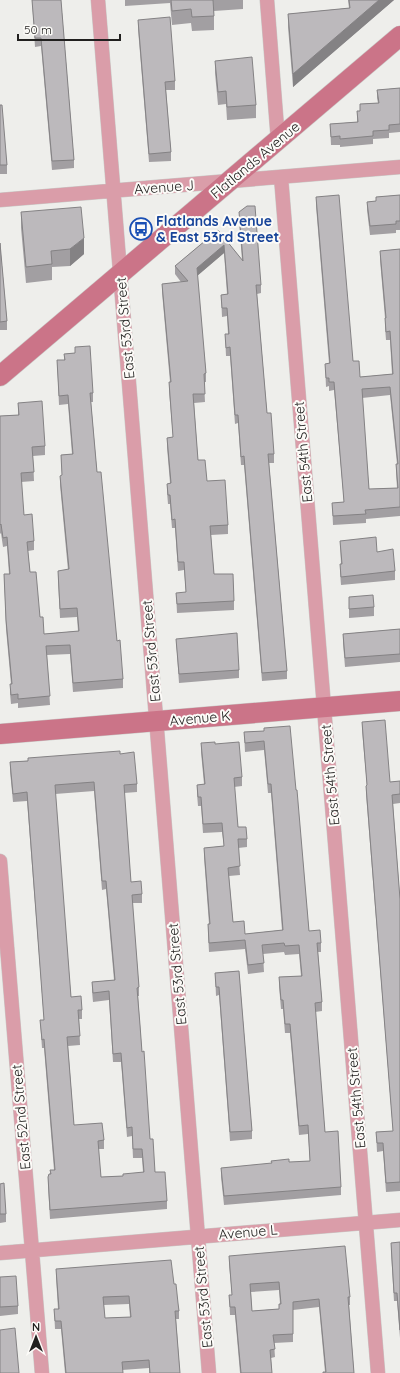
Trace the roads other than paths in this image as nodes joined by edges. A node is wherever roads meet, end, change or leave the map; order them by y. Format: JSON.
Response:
{"nodes":[{"id":1,"x":98,"y":0,"type":"edge"},
{"id":2,"x":267,"y":0,"type":"edge"},
{"id":3,"x":400,"y":36,"type":"edge"},
{"id":4,"x":278,"y":141,"type":"junction"},
{"id":5,"x":400,"y":167,"type":"edge"},
{"id":6,"x":281,"y":177,"type":"junction"},
{"id":7,"x":228,"y":182,"type":"junction"},
{"id":8,"x":114,"y":190,"type":"junction"},
{"id":9,"x":0,"y":200,"type":"edge"},
{"id":10,"x":120,"y":273,"type":"junction"},
{"id":11,"x":0,"y":376,"type":"edge"},
{"id":12,"x":400,"y":701,"type":"edge"},
{"id":13,"x":324,"y":707,"type":"junction"},
{"id":14,"x":156,"y":721,"type":"junction"},
{"id":15,"x":0,"y":734,"type":"edge"},
{"id":16,"x":0,"y":861,"type":"edge"},
{"id":17,"x":400,"y":1220,"type":"edge"},
{"id":18,"x":366,"y":1223,"type":"junction"},
{"id":19,"x":198,"y":1236,"type":"junction"},
{"id":20,"x":32,"y":1250,"type":"junction"},
{"id":21,"x":0,"y":1253,"type":"edge"},
{"id":22,"x":42,"y":1373,"type":"edge"},
{"id":23,"x":209,"y":1373,"type":"edge"},
{"id":24,"x":378,"y":1373,"type":"edge"}],
"edges":[{"from":1,"to":8,"type":"street","name":"East 53rd Street"},
{"from":2,"to":4,"type":"street"},
{"from":3,"to":4,"type":"main road","name":"Flatlands Avenue"},
{"from":4,"to":7,"type":"main road","name":"Flatlands Avenue"},
{"from":5,"to":6,"type":"street","name":"Avenue J"},
{"from":6,"to":7,"type":"street","name":"Avenue J"},
{"from":6,"to":13,"type":"street","name":"East 54th Street"},
{"from":7,"to":8,"type":"street","name":"Avenue J"},
{"from":7,"to":10,"type":"main road","name":"Flatlands Avenue"},
{"from":8,"to":9,"type":"street","name":"Avenue J"},
{"from":8,"to":10,"type":"street","name":"East 53rd Street"},
{"from":10,"to":11,"type":"main road","name":"Flatlands Avenue"},
{"from":10,"to":14,"type":"street","name":"East 53rd Street"},
{"from":12,"to":13,"type":"main road","name":"Avenue K"},
{"from":13,"to":14,"type":"main road","name":"Avenue K"},
{"from":13,"to":18,"type":"street","name":"East 54th Street"},
{"from":14,"to":15,"type":"main road","name":"Avenue K"},
{"from":14,"to":19,"type":"street","name":"East 53rd Street"},
{"from":16,"to":20,"type":"street","name":"East 52nd Street"},
{"from":17,"to":18,"type":"street","name":"Avenue L"},
{"from":18,"to":19,"type":"street","name":"Avenue L"},
{"from":18,"to":24,"type":"street","name":"East 54th Street"},
{"from":19,"to":20,"type":"street","name":"Avenue L"},
{"from":19,"to":23,"type":"street","name":"East 53rd Street"},
{"from":20,"to":21,"type":"street","name":"Avenue L"},
{"from":20,"to":22,"type":"street","name":"East 52nd Street"}]}
